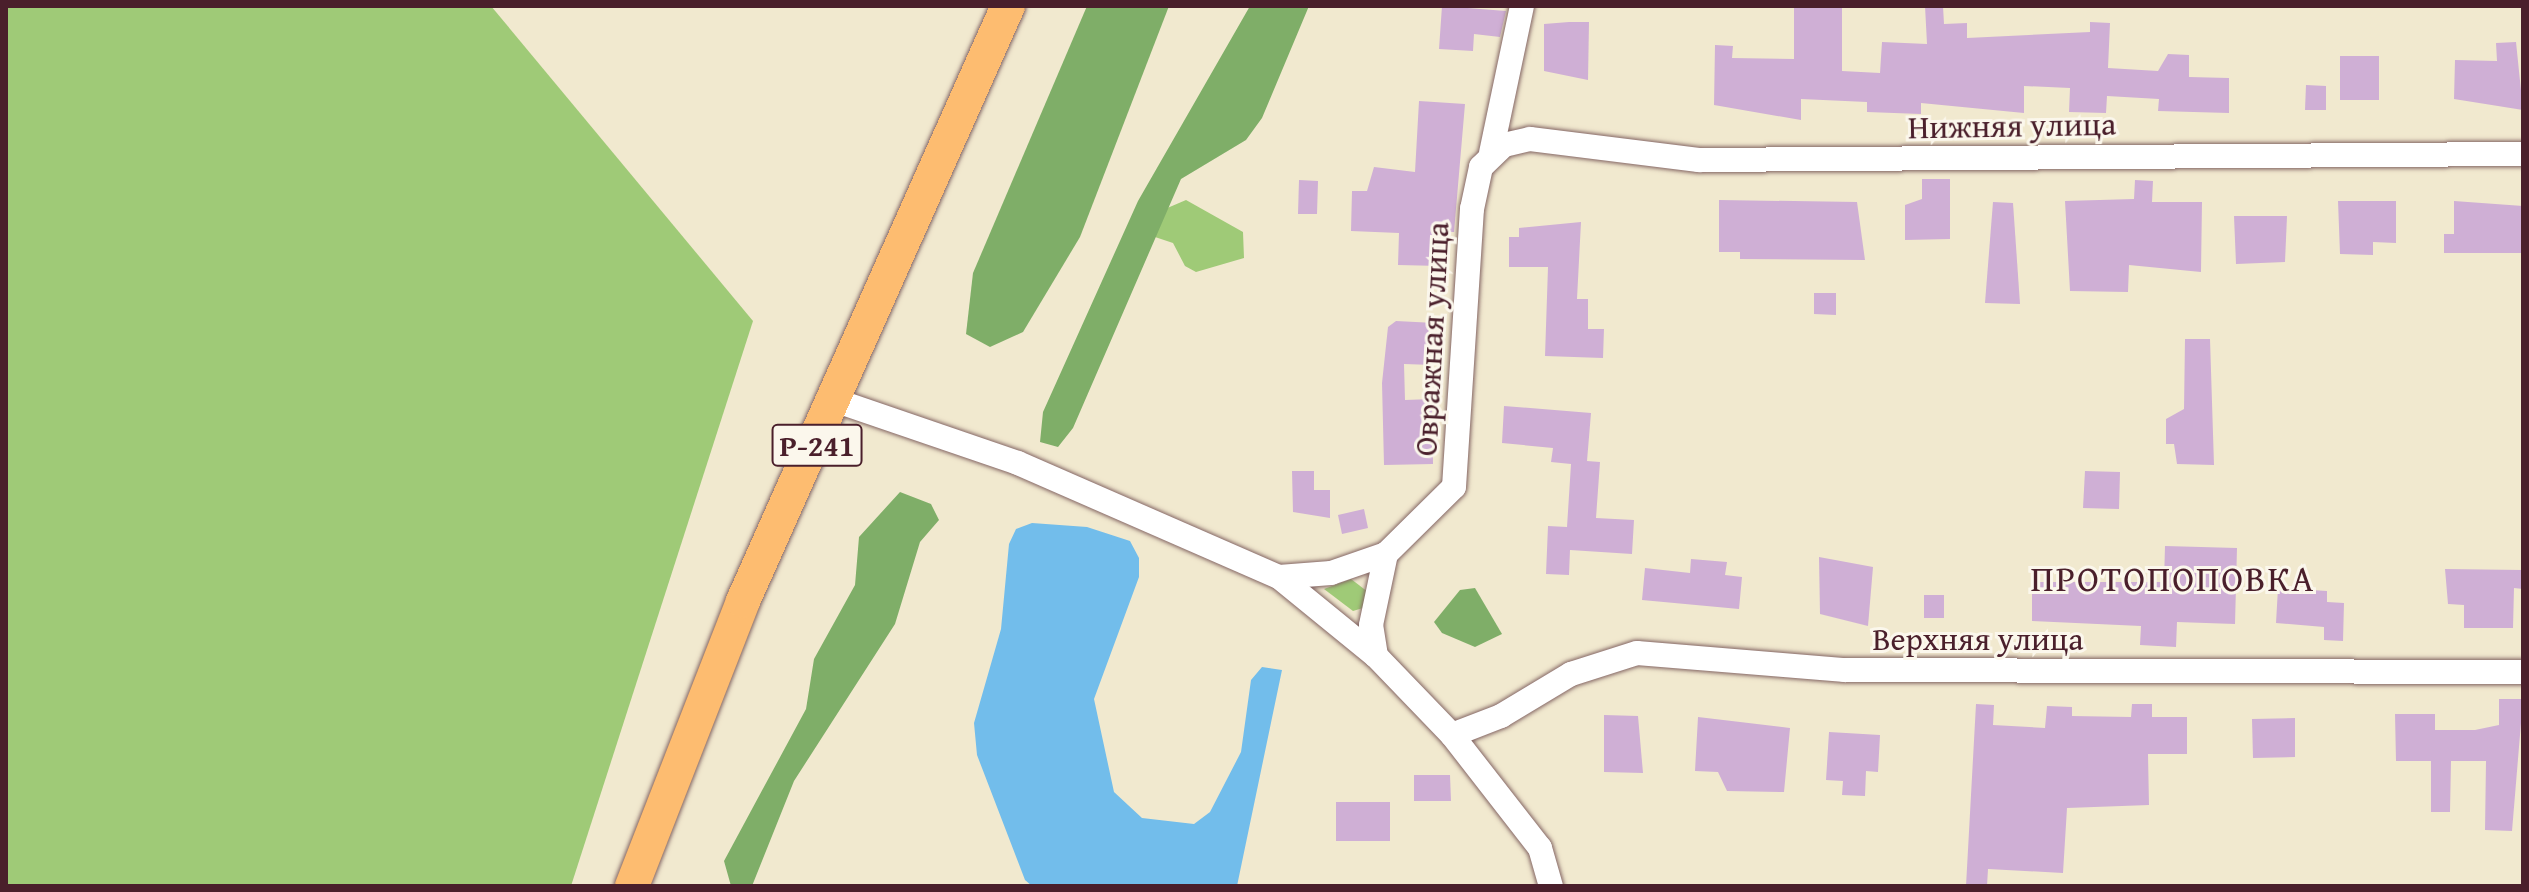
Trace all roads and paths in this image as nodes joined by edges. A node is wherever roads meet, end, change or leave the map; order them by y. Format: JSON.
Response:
{"nodes":[{"id":1,"x":1008,"y":6,"type":"edge"},
{"id":2,"x":1522,"y":6,"type":"edge"},
{"id":3,"x":1498,"y":149,"type":"junction"},
{"id":4,"x":2523,"y":154,"type":"edge"},
{"id":5,"x":837,"y":401,"type":"junction"},
{"id":6,"x":1386,"y":554,"type":"junction"},
{"id":7,"x":1279,"y":577,"type":"junction"},
{"id":8,"x":1376,"y":656,"type":"junction"},
{"id":9,"x":2523,"y":672,"type":"edge"},
{"id":10,"x":1452,"y":735,"type":"junction"},
{"id":11,"x":632,"y":886,"type":"edge"},
{"id":12,"x":1551,"y":886,"type":"edge"}],
"edges":[{"from":1,"to":5,"type":"highway","number":"Р-241"},
{"from":2,"to":3,"type":"street","name":"Овражная улица"},
{"from":3,"to":4,"type":"street","name":"Нижняя улица"},
{"from":3,"to":6,"type":"street","name":"Овражная улица"},
{"from":5,"to":7,"type":"street"},
{"from":5,"to":11,"type":"highway","number":"Р-241"},
{"from":6,"to":7,"type":"street","name":"Овражная улица"},
{"from":6,"to":8,"type":"street"},
{"from":7,"to":8,"type":"street"},
{"from":8,"to":10,"type":"street"},
{"from":9,"to":10,"type":"street","name":"Верхняя улица"},
{"from":10,"to":12,"type":"street"}]}
